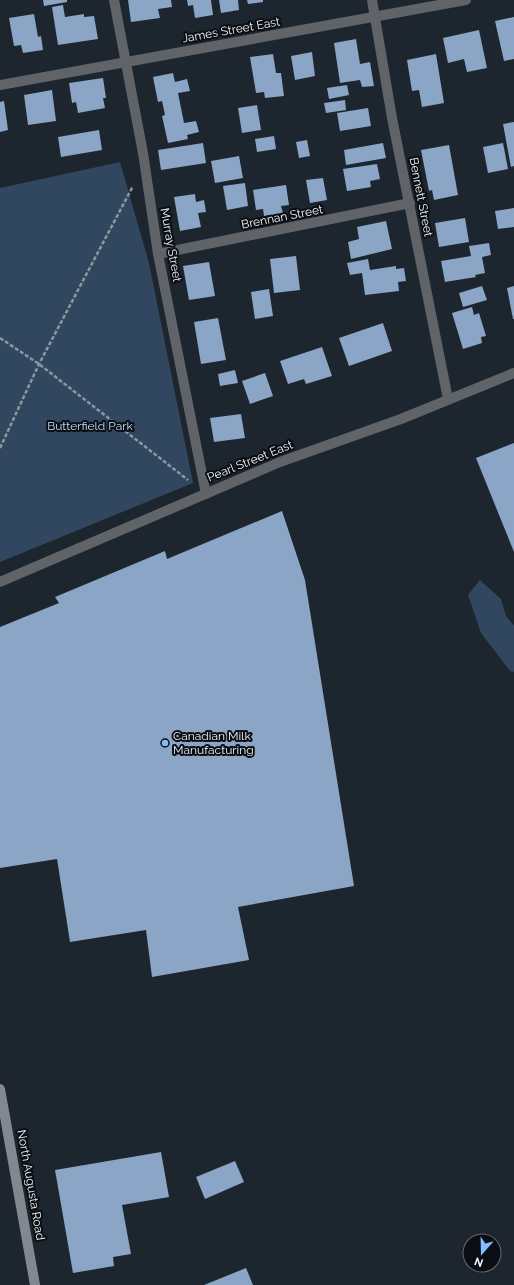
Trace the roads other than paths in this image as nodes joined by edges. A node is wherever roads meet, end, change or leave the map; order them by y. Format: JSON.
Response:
{"nodes":[{"id":1,"x":114,"y":0,"type":"edge"},
{"id":2,"x":372,"y":0,"type":"edge"},
{"id":3,"x":466,"y":0,"type":"edge"},
{"id":4,"x":375,"y":18,"type":"junction"},
{"id":5,"x":126,"y":62,"type":"junction"},
{"id":6,"x":0,"y":85,"type":"edge"},
{"id":7,"x":410,"y":203,"type":"junction"},
{"id":8,"x":158,"y":254,"type":"junction"},
{"id":9,"x":514,"y":373,"type":"edge"},
{"id":10,"x":448,"y":399,"type":"junction"},
{"id":11,"x":206,"y":494,"type":"junction"},
{"id":12,"x":0,"y":582,"type":"edge"},
{"id":13,"x":0,"y":1089,"type":"edge"},
{"id":14,"x":36,"y":1285,"type":"edge"}],
"edges":[{"from":1,"to":5,"type":"street","name":"Murray Street"},
{"from":2,"to":4,"type":"street","name":"Bennett Street"},
{"from":3,"to":4,"type":"street","name":"James Street East"},
{"from":4,"to":5,"type":"street","name":"James Street East"},
{"from":4,"to":7,"type":"street","name":"Bennett Street"},
{"from":5,"to":6,"type":"street","name":"James Street East"},
{"from":5,"to":8,"type":"street","name":"Murray Street"},
{"from":7,"to":8,"type":"street","name":"Brennan Street"},
{"from":7,"to":10,"type":"street","name":"Bennett Street"},
{"from":8,"to":11,"type":"street","name":"Murray Street"},
{"from":9,"to":10,"type":"street","name":"Pearl Street East"},
{"from":10,"to":11,"type":"street","name":"Pearl Street East"},
{"from":11,"to":12,"type":"street","name":"Pearl Street East"},
{"from":13,"to":14,"type":"main road","name":"North Augusta Road"}]}
